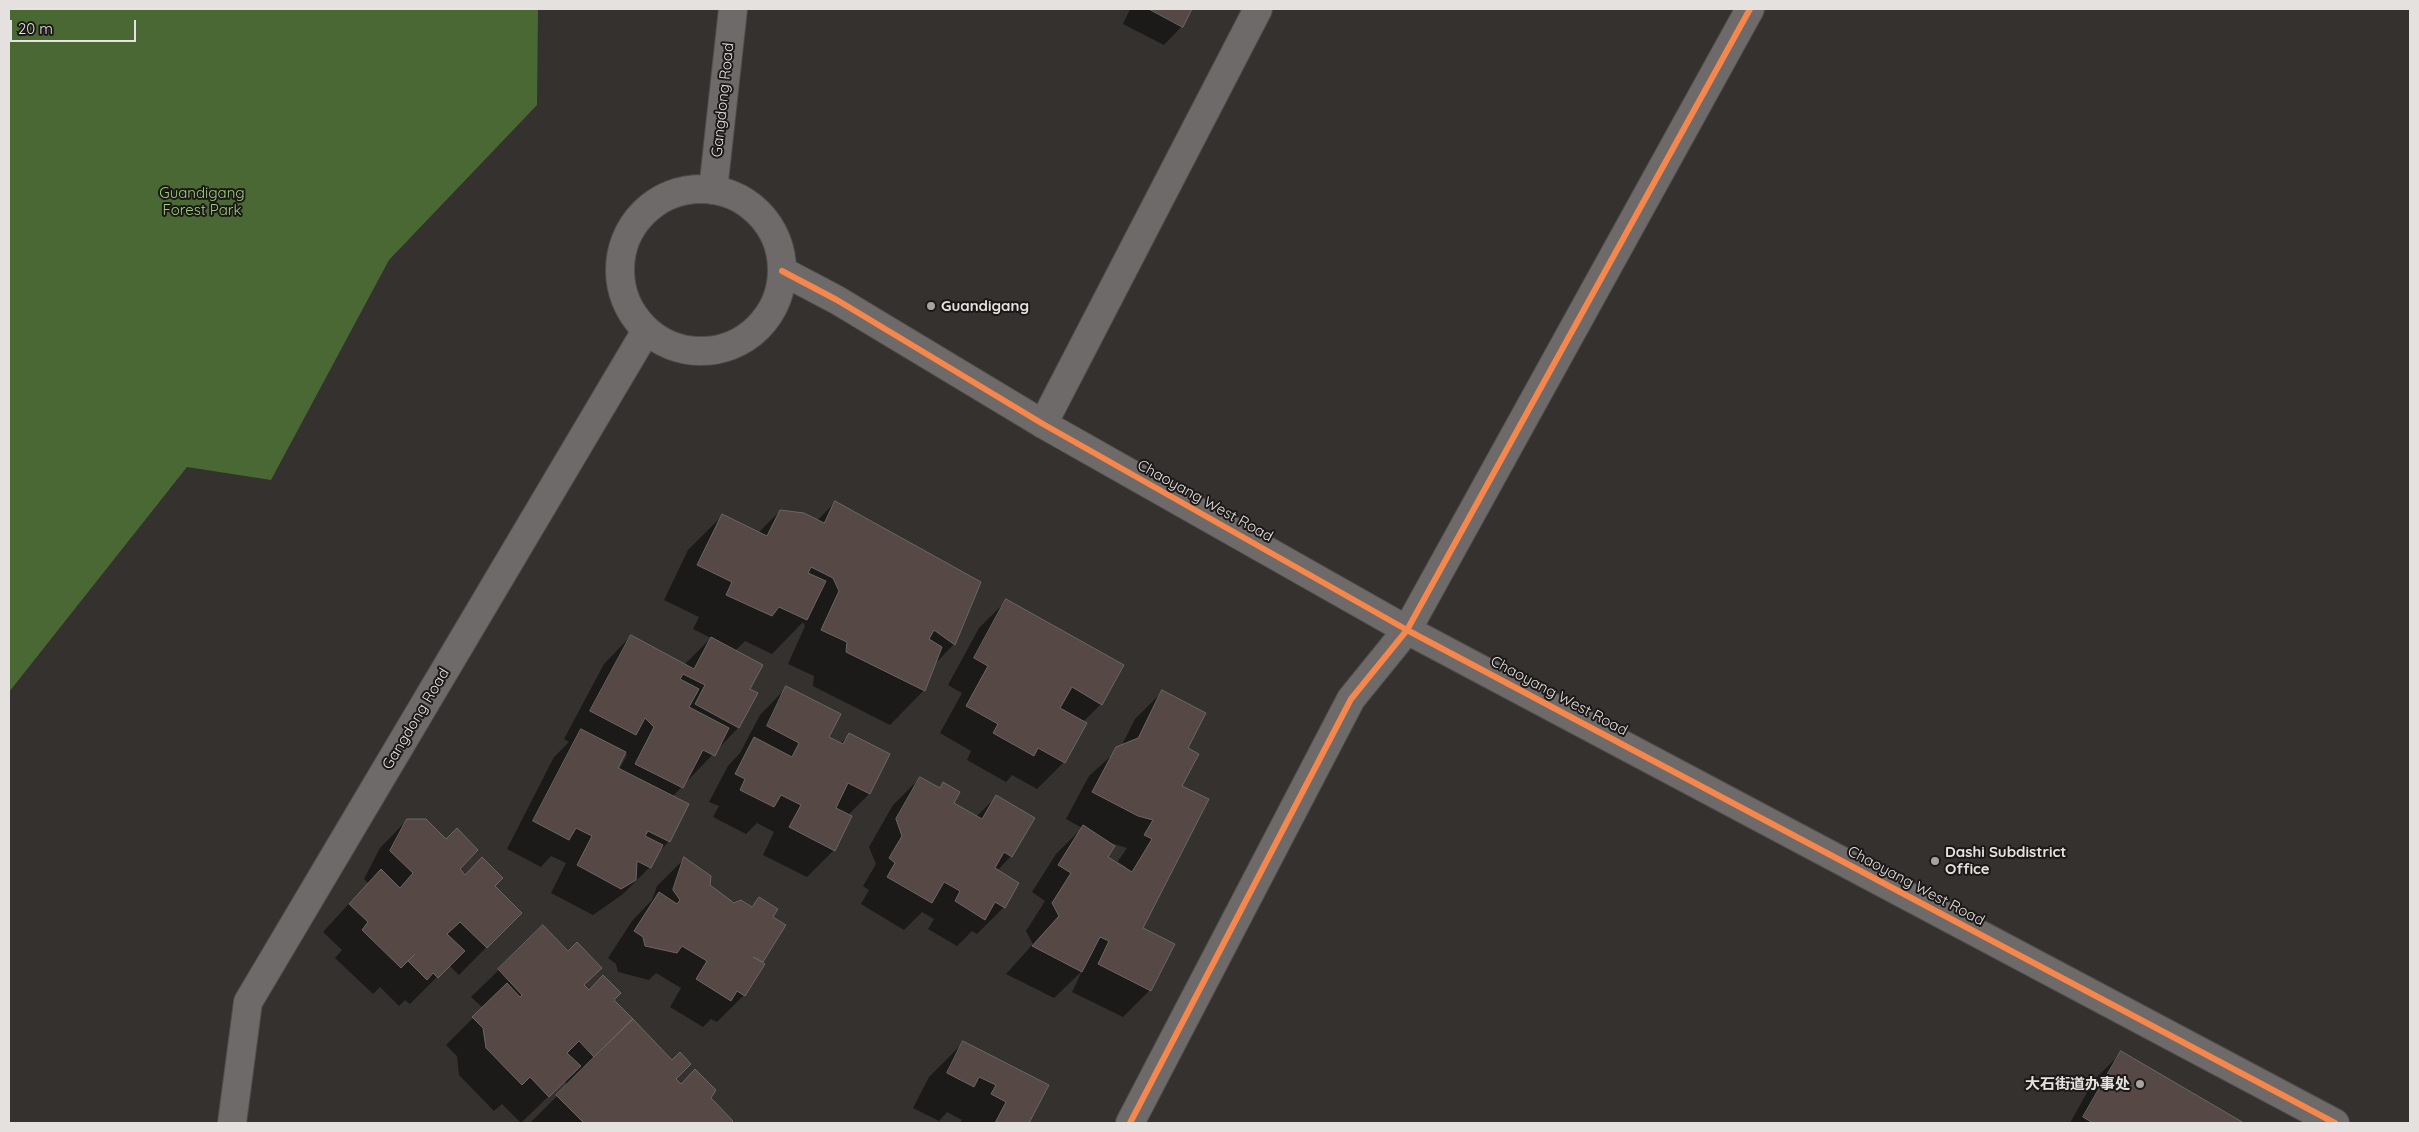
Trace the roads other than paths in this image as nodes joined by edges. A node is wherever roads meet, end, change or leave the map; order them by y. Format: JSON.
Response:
{"nodes":[{"id":1,"x":733,"y":9,"type":"edge"},
{"id":2,"x":1258,"y":9,"type":"edge"},
{"id":3,"x":1750,"y":9,"type":"edge"},
{"id":4,"x":713,"y":190,"type":"junction"},
{"id":5,"x":782,"y":272,"type":"junction"},
{"id":6,"x":646,"y":331,"type":"junction"},
{"id":7,"x":1043,"y":424,"type":"junction"},
{"id":8,"x":1407,"y":630,"type":"junction"},
{"id":9,"x":232,"y":1123,"type":"edge"},
{"id":10,"x":1130,"y":1123,"type":"edge"},
{"id":11,"x":2335,"y":1123,"type":"edge"}],
"edges":[{"from":1,"to":4,"type":"street","name":"Gangdong Road"},
{"from":2,"to":7,"type":"street"},
{"from":3,"to":8,"type":"street"},
{"from":4,"to":5,"type":"street"},
{"from":4,"to":6,"type":"street"},
{"from":5,"to":6,"type":"street"},
{"from":5,"to":7,"type":"street","name":"Chaoyang West Road"},
{"from":6,"to":9,"type":"street","name":"Gangdong Road"},
{"from":7,"to":8,"type":"street","name":"Chaoyang West Road"},
{"from":8,"to":10,"type":"street"},
{"from":8,"to":11,"type":"street","name":"Chaoyang West Road"}]}
